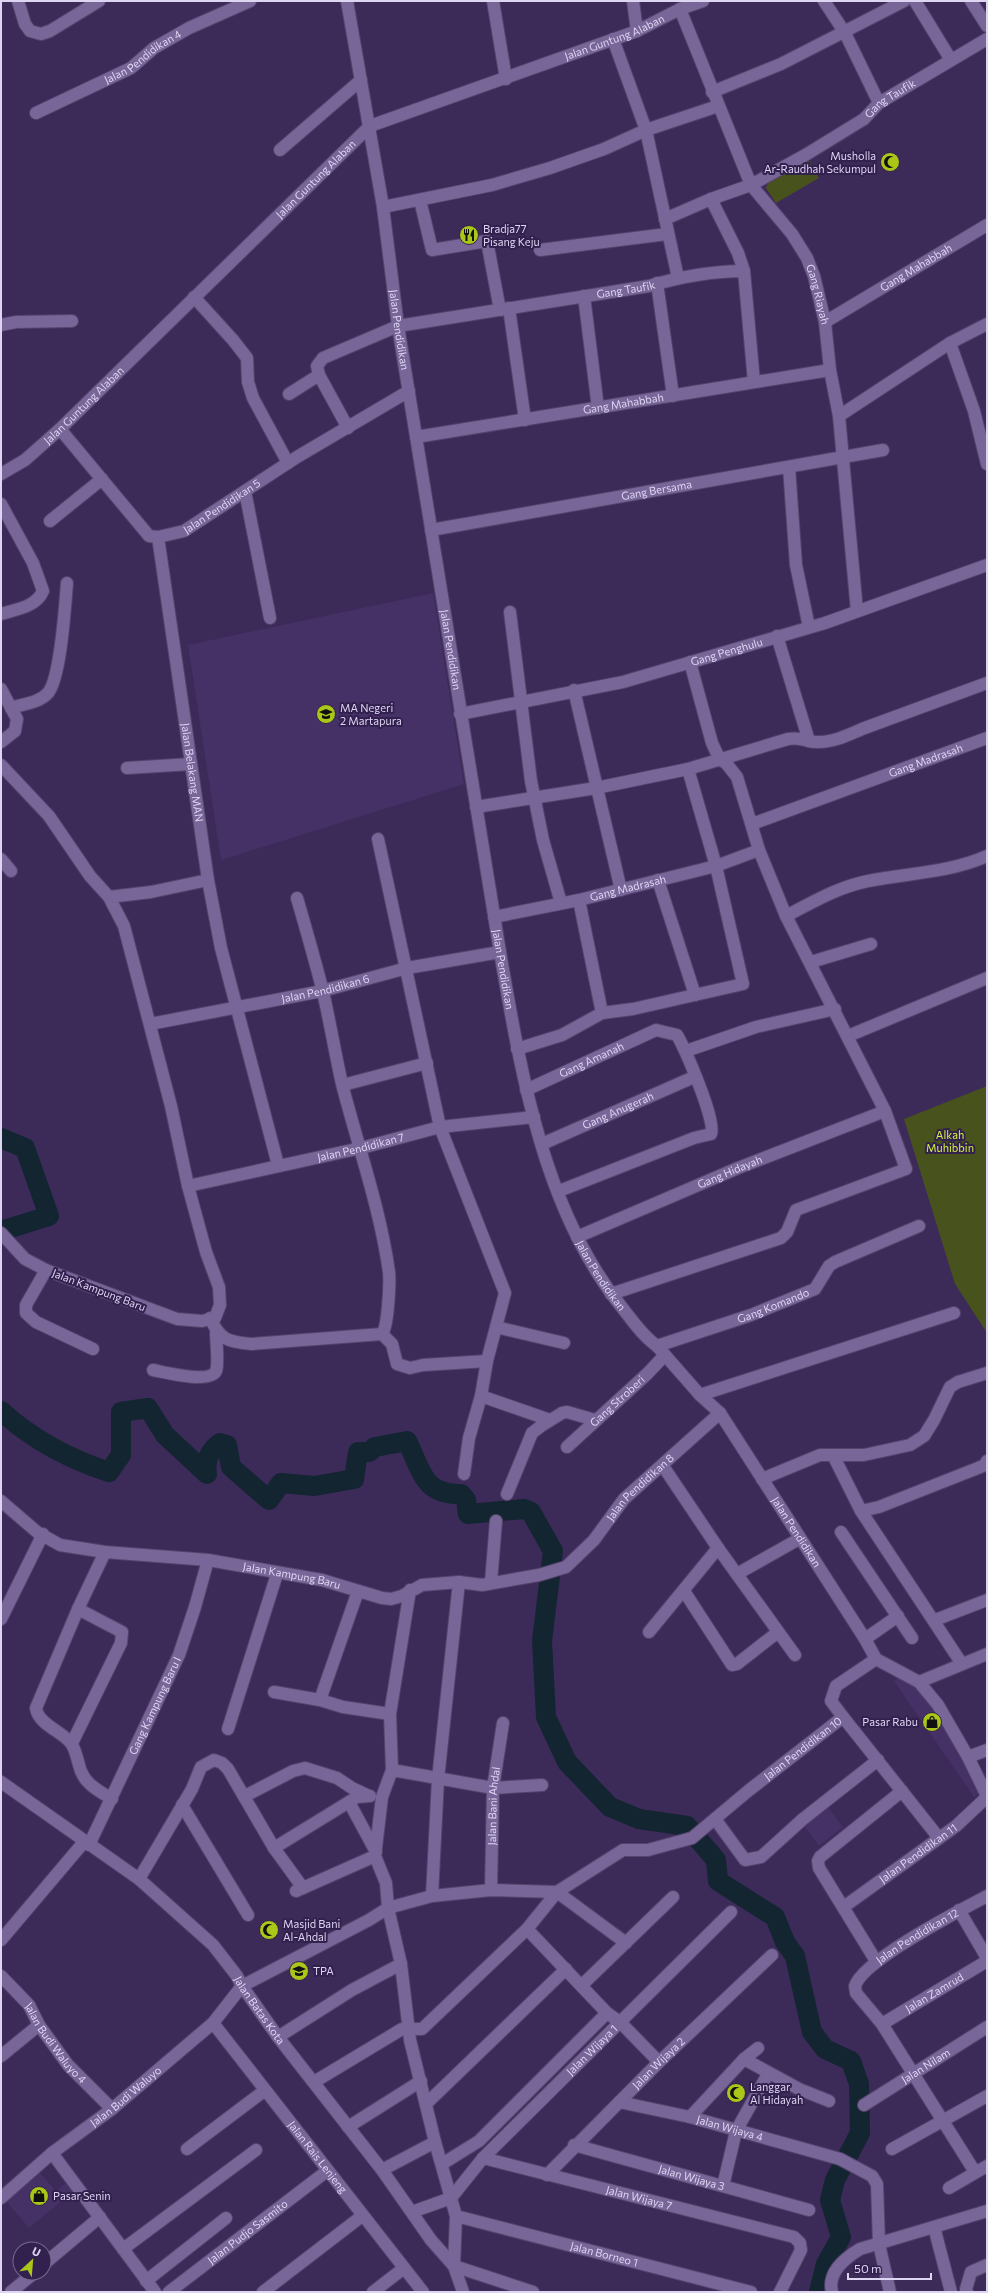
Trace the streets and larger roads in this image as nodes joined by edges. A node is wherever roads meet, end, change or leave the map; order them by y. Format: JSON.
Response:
{"nodes":[{"id":1,"x":18,"y":1,"type":"edge"},
{"id":2,"x":99,"y":1,"type":"edge"},
{"id":3,"x":250,"y":1,"type":"edge"},
{"id":4,"x":347,"y":1,"type":"edge"},
{"id":5,"x":493,"y":1,"type":"edge"},
{"id":6,"x":633,"y":1,"type":"edge"},
{"id":7,"x":703,"y":1,"type":"edge"},
{"id":8,"x":824,"y":1,"type":"edge"},
{"id":9,"x":904,"y":1,"type":"edge"},
{"id":10,"x":915,"y":1,"type":"edge"},
{"id":11,"x":971,"y":1,"type":"edge"},
{"id":12,"x":680,"y":9,"type":"junction"},
{"id":13,"x":987,"y":26,"type":"edge"},
{"id":14,"x":637,"y":31,"type":"junction"},
{"id":15,"x":845,"y":33,"type":"junction"},
{"id":16,"x":613,"y":39,"type":"junction"},
{"id":17,"x":987,"y":39,"type":"edge"},
{"id":18,"x":951,"y":60,"type":"junction"},
{"id":19,"x":506,"y":79,"type":"junction"},
{"id":20,"x":361,"y":80,"type":"junction"},
{"id":21,"x":712,"y":92,"type":"junction"},
{"id":22,"x":879,"y":103,"type":"junction"},
{"id":23,"x":718,"y":106,"type":"junction"},
{"id":24,"x":36,"y":113,"type":"dead end"},
{"id":25,"x":370,"y":126,"type":"junction"},
{"id":26,"x":646,"y":130,"type":"junction"},
{"id":27,"x":280,"y":150,"type":"dead end"},
{"id":28,"x":751,"y":185,"type":"junction"},
{"id":29,"x":711,"y":198,"type":"junction"},
{"id":30,"x":420,"y":200,"type":"junction"},
{"id":31,"x":383,"y":207,"type":"junction"},
{"id":32,"x":664,"y":219,"type":"junction"},
{"id":33,"x":987,"y":225,"type":"edge"},
{"id":34,"x":667,"y":234,"type":"junction"},
{"id":35,"x":540,"y":250,"type":"dead end"},
{"id":36,"x":744,"y":272,"type":"junction"},
{"id":37,"x":678,"y":278,"type":"junction"},
{"id":38,"x":658,"y":283,"type":"junction"},
{"id":39,"x":584,"y":296,"type":"junction"},
{"id":40,"x":194,"y":297,"type":"junction"},
{"id":41,"x":505,"y":309,"type":"junction"},
{"id":42,"x":72,"y":321,"type":"dead end"},
{"id":43,"x":825,"y":322,"type":"junction"},
{"id":44,"x":987,"y":324,"type":"edge"},
{"id":45,"x":1,"y":325,"type":"edge"},
{"id":46,"x":398,"y":326,"type":"junction"},
{"id":47,"x":950,"y":343,"type":"junction"},
{"id":48,"x":830,"y":370,"type":"junction"},
{"id":49,"x":319,"y":375,"type":"junction"},
{"id":50,"x":754,"y":382,"type":"junction"},
{"id":51,"x":409,"y":391,"type":"junction"},
{"id":52,"x":289,"y":394,"type":"dead end"},
{"id":53,"x":673,"y":396,"type":"junction"},
{"id":54,"x":598,"y":408,"type":"junction"},
{"id":55,"x":839,"y":416,"type":"junction"},
{"id":56,"x":525,"y":420,"type":"junction"},
{"id":57,"x":348,"y":428,"type":"junction"},
{"id":58,"x":60,"y":429,"type":"junction"},
{"id":59,"x":416,"y":437,"type":"junction"},
{"id":60,"x":882,"y":450,"type":"dead end"},
{"id":61,"x":844,"y":457,"type":"junction"},
{"id":62,"x":288,"y":463,"type":"junction"},
{"id":63,"x":987,"y":464,"type":"edge"},
{"id":64,"x":789,"y":466,"type":"junction"},
{"id":65,"x":1,"y":474,"type":"edge"},
{"id":66,"x":102,"y":480,"type":"junction"},
{"id":67,"x":246,"y":491,"type":"junction"},
{"id":68,"x":1,"y":504,"type":"edge"},
{"id":69,"x":50,"y":521,"type":"dead end"},
{"id":70,"x":431,"y":530,"type":"junction"},
{"id":71,"x":158,"y":537,"type":"junction"},
{"id":72,"x":987,"y":565,"type":"edge"},
{"id":73,"x":67,"y":583,"type":"dead end"},
{"id":74,"x":857,"y":610,"type":"junction"},
{"id":75,"x":510,"y":612,"type":"dead end"},
{"id":76,"x":1,"y":614,"type":"edge"},
{"id":77,"x":270,"y":618,"type":"dead end"},
{"id":78,"x":810,"y":628,"type":"junction"},
{"id":79,"x":777,"y":636,"type":"junction"},
{"id":80,"x":690,"y":662,"type":"junction"},
{"id":81,"x":987,"y":683,"type":"edge"},
{"id":82,"x":1,"y":689,"type":"edge"},
{"id":83,"x":574,"y":690,"type":"junction"},
{"id":84,"x":520,"y":702,"type":"junction"},
{"id":85,"x":11,"y":708,"type":"junction"},
{"id":86,"x":460,"y":714,"type":"junction"},
{"id":87,"x":987,"y":738,"type":"edge"},
{"id":88,"x":809,"y":741,"type":"junction"},
{"id":89,"x":1,"y":742,"type":"edge"},
{"id":90,"x":720,"y":760,"type":"junction"},
{"id":91,"x":191,"y":764,"type":"junction"},
{"id":92,"x":1,"y":765,"type":"edge"},
{"id":93,"x":126,"y":768,"type":"dead end"},
{"id":94,"x":688,"y":769,"type":"junction"},
{"id":95,"x":596,"y":788,"type":"junction"},
{"id":96,"x":534,"y":797,"type":"junction"},
{"id":97,"x":476,"y":807,"type":"junction"},
{"id":98,"x":752,"y":824,"type":"junction"},
{"id":99,"x":378,"y":839,"type":"dead end"},
{"id":100,"x":759,"y":850,"type":"junction"},
{"id":101,"x":987,"y":856,"type":"edge"},
{"id":102,"x":1,"y":859,"type":"edge"},
{"id":103,"x":716,"y":866,"type":"junction"},
{"id":104,"x":11,"y":871,"type":"dead end"},
{"id":105,"x":208,"y":880,"type":"junction"},
{"id":106,"x":658,"y":880,"type":"junction"},
{"id":107,"x":621,"y":890,"type":"junction"},
{"id":108,"x":108,"y":897,"type":"junction"},
{"id":109,"x":297,"y":898,"type":"dead end"},
{"id":110,"x":579,"y":900,"type":"junction"},
{"id":111,"x":561,"y":903,"type":"junction"},
{"id":112,"x":786,"y":916,"type":"junction"},
{"id":113,"x":494,"y":917,"type":"junction"},
{"id":114,"x":871,"y":944,"type":"dead end"},
{"id":115,"x":500,"y":952,"type":"junction"},
{"id":116,"x":811,"y":962,"type":"junction"},
{"id":117,"x":407,"y":968,"type":"junction"},
{"id":118,"x":987,"y":978,"type":"edge"},
{"id":119,"x":322,"y":991,"type":"junction"},
{"id":120,"x":695,"y":995,"type":"junction"},
{"id":121,"x":235,"y":1007,"type":"junction"},
{"id":122,"x":835,"y":1009,"type":"junction"},
{"id":123,"x":602,"y":1013,"type":"junction"},
{"id":124,"x":150,"y":1024,"type":"junction"},
{"id":125,"x":848,"y":1036,"type":"junction"},
{"id":126,"x":517,"y":1049,"type":"junction"},
{"id":127,"x":686,"y":1051,"type":"junction"},
{"id":128,"x":427,"y":1063,"type":"junction"},
{"id":129,"x":694,"y":1077,"type":"junction"},
{"id":130,"x":342,"y":1084,"type":"junction"},
{"id":131,"x":526,"y":1090,"type":"junction"},
{"id":132,"x":885,"y":1111,"type":"junction"},
{"id":133,"x":534,"y":1118,"type":"junction"},
{"id":134,"x":440,"y":1127,"type":"junction"},
{"id":135,"x":542,"y":1144,"type":"junction"},
{"id":136,"x":361,"y":1148,"type":"junction"},
{"id":137,"x":278,"y":1165,"type":"junction"},
{"id":138,"x":188,"y":1186,"type":"junction"},
{"id":139,"x":559,"y":1191,"type":"junction"},
{"id":140,"x":919,"y":1226,"type":"dead end"},
{"id":141,"x":3,"y":1235,"type":"edge"},
{"id":142,"x":577,"y":1237,"type":"junction"},
{"id":143,"x":46,"y":1270,"type":"junction"},
{"id":144,"x":611,"y":1294,"type":"junction"},
{"id":145,"x":954,"y":1313,"type":"dead end"},
{"id":146,"x":210,"y":1318,"type":"junction"},
{"id":147,"x":496,"y":1327,"type":"junction"},
{"id":148,"x":216,"y":1333,"type":"junction"},
{"id":149,"x":382,"y":1334,"type":"junction"},
{"id":150,"x":564,"y":1343,"type":"dead end"},
{"id":151,"x":93,"y":1350,"type":"dead end"},
{"id":152,"x":661,"y":1350,"type":"junction"},
{"id":153,"x":487,"y":1361,"type":"junction"},
{"id":154,"x":153,"y":1370,"type":"dead end"},
{"id":155,"x":987,"y":1372,"type":"edge"},
{"id":156,"x":700,"y":1395,"type":"junction"},
{"id":157,"x":481,"y":1396,"type":"junction"},
{"id":158,"x":720,"y":1413,"type":"junction"},
{"id":159,"x":550,"y":1420,"type":"junction"},
{"id":160,"x":595,"y":1420,"type":"junction"},
{"id":161,"x":567,"y":1447,"type":"dead end"},
{"id":162,"x":833,"y":1454,"type":"junction"},
{"id":163,"x":986,"y":1465,"type":"edge"},
{"id":164,"x":663,"y":1466,"type":"junction"},
{"id":165,"x":464,"y":1474,"type":"dead end"},
{"id":166,"x":762,"y":1479,"type":"junction"},
{"id":167,"x":507,"y":1494,"type":"dead end"},
{"id":168,"x":1,"y":1501,"type":"edge"},
{"id":169,"x":861,"y":1511,"type":"junction"},
{"id":170,"x":496,"y":1521,"type":"dead end"},
{"id":171,"x":841,"y":1532,"type":"dead end"},
{"id":172,"x":43,"y":1534,"type":"junction"},
{"id":173,"x":799,"y":1539,"type":"junction"},
{"id":174,"x":718,"y":1548,"type":"junction"},
{"id":175,"x":104,"y":1552,"type":"junction"},
{"id":176,"x":208,"y":1560,"type":"junction"},
{"id":177,"x":566,"y":1567,"type":"joint"},
{"id":178,"x":277,"y":1574,"type":"junction"},
{"id":179,"x":737,"y":1574,"type":"junction"},
{"id":180,"x":459,"y":1582,"type":"junction"},
{"id":181,"x":491,"y":1582,"type":"junction"},
{"id":182,"x":410,"y":1590,"type":"junction"},
{"id":183,"x":358,"y":1591,"type":"junction"},
{"id":184,"x":684,"y":1591,"type":"junction"},
{"id":185,"x":987,"y":1600,"type":"edge"},
{"id":186,"x":78,"y":1608,"type":"junction"},
{"id":187,"x":898,"y":1616,"type":"junction"},
{"id":188,"x":1,"y":1619,"type":"edge"},
{"id":189,"x":934,"y":1620,"type":"junction"},
{"id":190,"x":649,"y":1632,"type":"dead end"},
{"id":191,"x":778,"y":1632,"type":"junction"},
{"id":192,"x":912,"y":1638,"type":"dead end"},
{"id":193,"x":865,"y":1639,"type":"junction"},
{"id":194,"x":987,"y":1654,"type":"edge"},
{"id":195,"x":795,"y":1655,"type":"dead end"},
{"id":196,"x":876,"y":1660,"type":"junction"},
{"id":197,"x":962,"y":1664,"type":"junction"},
{"id":198,"x":919,"y":1682,"type":"junction"},
{"id":199,"x":274,"y":1692,"type":"dead end"},
{"id":200,"x":320,"y":1700,"type":"junction"},
{"id":201,"x":390,"y":1714,"type":"junction"},
{"id":202,"x":843,"y":1717,"type":"junction"},
{"id":203,"x":503,"y":1723,"type":"dead end"},
{"id":204,"x":228,"y":1729,"type":"dead end"},
{"id":205,"x":72,"y":1743,"type":"junction"},
{"id":206,"x":987,"y":1750,"type":"edge"},
{"id":207,"x":968,"y":1757,"type":"junction"},
{"id":208,"x":878,"y":1760,"type":"junction"},
{"id":209,"x":392,"y":1770,"type":"junction"},
{"id":210,"x":438,"y":1779,"type":"junction"},
{"id":211,"x":1,"y":1782,"type":"edge"},
{"id":212,"x":542,"y":1785,"type":"dead end"},
{"id":213,"x":493,"y":1788,"type":"junction"},
{"id":214,"x":902,"y":1791,"type":"junction"},
{"id":215,"x":367,"y":1795,"type":"junction"},
{"id":216,"x":245,"y":1796,"type":"junction"},
{"id":217,"x":987,"y":1796,"type":"edge"},
{"id":218,"x":382,"y":1797,"type":"junction"},
{"id":219,"x":112,"y":1799,"type":"junction"},
{"id":220,"x":349,"y":1802,"type":"junction"},
{"id":221,"x":182,"y":1805,"type":"junction"},
{"id":222,"x":716,"y":1819,"type":"junction"},
{"id":223,"x":939,"y":1838,"type":"junction"},
{"id":224,"x":87,"y":1844,"type":"junction"},
{"id":225,"x":274,"y":1848,"type":"junction"},
{"id":226,"x":375,"y":1854,"type":"junction"},
{"id":227,"x":139,"y":1879,"type":"junction"},
{"id":228,"x":491,"y":1890,"type":"junction"},
{"id":229,"x":557,"y":1892,"type":"junction"},
{"id":230,"x":432,"y":1896,"type":"junction"},
{"id":231,"x":987,"y":1896,"type":"edge"},
{"id":232,"x":673,"y":1897,"type":"dead end"},
{"id":233,"x":845,"y":1906,"type":"junction"},
{"id":234,"x":388,"y":1908,"type":"junction"},
{"id":235,"x":959,"y":1910,"type":"junction"},
{"id":236,"x":731,"y":1912,"type":"dead end"},
{"id":237,"x":248,"y":1915,"type":"dead end"},
{"id":238,"x":527,"y":1929,"type":"junction"},
{"id":239,"x":1,"y":1940,"type":"edge"},
{"id":240,"x":626,"y":1943,"type":"junction"},
{"id":241,"x":772,"y":1955,"type":"dead end"},
{"id":242,"x":987,"y":1960,"type":"edge"},
{"id":243,"x":876,"y":1961,"type":"junction"},
{"id":244,"x":401,"y":1964,"type":"junction"},
{"id":245,"x":566,"y":1969,"type":"junction"},
{"id":246,"x":1,"y":1976,"type":"edge"},
{"id":247,"x":582,"y":1985,"type":"junction"},
{"id":248,"x":242,"y":1986,"type":"junction"},
{"id":249,"x":607,"y":2013,"type":"junction"},
{"id":250,"x":620,"y":2022,"type":"junction"},
{"id":251,"x":212,"y":2023,"type":"junction"},
{"id":252,"x":882,"y":2024,"type":"junction"},
{"id":253,"x":39,"y":2025,"type":"junction"},
{"id":254,"x":987,"y":2028,"type":"edge"},
{"id":255,"x":409,"y":2030,"type":"junction"},
{"id":256,"x":278,"y":2037,"type":"junction"},
{"id":257,"x":758,"y":2048,"type":"dead end"},
{"id":258,"x":1,"y":2056,"type":"edge"},
{"id":259,"x":744,"y":2059,"type":"junction"},
{"id":260,"x":659,"y":2062,"type":"junction"},
{"id":261,"x":768,"y":2074,"type":"junction"},
{"id":262,"x":912,"y":2074,"type":"junction"},
{"id":263,"x":421,"y":2081,"type":"junction"},
{"id":264,"x":314,"y":2082,"type":"junction"},
{"id":265,"x":264,"y":2091,"type":"junction"},
{"id":266,"x":987,"y":2096,"type":"edge"},
{"id":267,"x":829,"y":2101,"type":"dead end"},
{"id":268,"x":619,"y":2102,"type":"junction"},
{"id":269,"x":426,"y":2104,"type":"junction"},
{"id":270,"x":864,"y":2105,"type":"dead end"},
{"id":271,"x":112,"y":2109,"type":"junction"},
{"id":272,"x":690,"y":2117,"type":"junction"},
{"id":273,"x":942,"y":2122,"type":"junction"},
{"id":274,"x":348,"y":2127,"type":"junction"},
{"id":275,"x":736,"y":2131,"type":"junction"},
{"id":276,"x":435,"y":2142,"type":"junction"},
{"id":277,"x":574,"y":2145,"type":"junction"},
{"id":278,"x":186,"y":2149,"type":"dead end"},
{"id":279,"x":892,"y":2149,"type":"dead end"},
{"id":280,"x":256,"y":2150,"type":"dead end"},
{"id":281,"x":52,"y":2153,"type":"junction"},
{"id":282,"x":484,"y":2158,"type":"junction"},
{"id":283,"x":442,"y":2164,"type":"junction"},
{"id":284,"x":987,"y":2166,"type":"edge"},
{"id":285,"x":382,"y":2170,"type":"junction"},
{"id":286,"x":327,"y":2171,"type":"junction"},
{"id":287,"x":975,"y":2172,"type":"junction"},
{"id":288,"x":547,"y":2175,"type":"junction"},
{"id":289,"x":723,"y":2186,"type":"junction"},
{"id":290,"x":949,"y":2188,"type":"dead end"},
{"id":291,"x":453,"y":2195,"type":"junction"},
{"id":292,"x":1,"y":2198,"type":"edge"},
{"id":293,"x":809,"y":2210,"type":"dead end"},
{"id":294,"x":987,"y":2211,"type":"edge"},
{"id":295,"x":412,"y":2212,"type":"junction"},
{"id":296,"x":362,"y":2216,"type":"junction"},
{"id":297,"x":100,"y":2217,"type":"junction"},
{"id":298,"x":457,"y":2217,"type":"junction"},
{"id":299,"x":226,"y":2218,"type":"dead end"},
{"id":300,"x":934,"y":2227,"type":"junction"},
{"id":301,"x":879,"y":2244,"type":"junction"},
{"id":302,"x":124,"y":2249,"type":"junction"},
{"id":303,"x":52,"y":2257,"type":"edge"},
{"id":304,"x":987,"y":2265,"type":"edge"},
{"id":305,"x":454,"y":2266,"type":"junction"},
{"id":306,"x":404,"y":2268,"type":"junction"},
{"id":307,"x":146,"y":2280,"type":"junction"},
{"id":308,"x":24,"y":2281,"type":"edge"},
{"id":309,"x":11,"y":2292,"type":"edge"},
{"id":310,"x":155,"y":2292,"type":"edge"},
{"id":311,"x":169,"y":2292,"type":"edge"},
{"id":312,"x":263,"y":2292,"type":"edge"},
{"id":313,"x":373,"y":2292,"type":"edge"},
{"id":314,"x":422,"y":2292,"type":"edge"},
{"id":315,"x":463,"y":2292,"type":"edge"},
{"id":316,"x":533,"y":2292,"type":"edge"},
{"id":317,"x":751,"y":2292,"type":"edge"},
{"id":318,"x":780,"y":2292,"type":"edge"},
{"id":319,"x":832,"y":2292,"type":"edge"},
{"id":320,"x":890,"y":2292,"type":"edge"},
{"id":321,"x":951,"y":2292,"type":"edge"},
{"id":322,"x":968,"y":2292,"type":"edge"}],
"edges":[{"from":1,"to":2,"type":"street"},
{"from":3,"to":24,"type":"street","name":"Jalan Pendidikan 4"},
{"from":4,"to":20,"type":"street","name":"Jalan Pendidikan"},
{"from":5,"to":19,"type":"street"},
{"from":6,"to":14,"type":"street"},
{"from":7,"to":12,"type":"street","name":"Jalan Guntung Alaban"},
{"from":8,"to":15,"type":"street"},
{"from":9,"to":15,"type":"street"},
{"from":10,"to":18,"type":"street"},
{"from":11,"to":13,"type":"street"},
{"from":12,"to":14,"type":"street","name":"Jalan Guntung Alaban"},
{"from":12,"to":21,"type":"street","name":"Gang Riayah"},
{"from":14,"to":16,"type":"street","name":"Jalan Guntung Alaban"},
{"from":15,"to":21,"type":"street"},
{"from":15,"to":22,"type":"street"},
{"from":16,"to":19,"type":"street","name":"Jalan Guntung Alaban"},
{"from":16,"to":26,"type":"street"},
{"from":17,"to":18,"type":"street","name":"Gang Taufik"},
{"from":18,"to":22,"type":"street","name":"Gang Taufik"},
{"from":19,"to":25,"type":"street","name":"Jalan Guntung Alaban"},
{"from":20,"to":25,"type":"street","name":"Jalan Pendidikan"},
{"from":20,"to":27,"type":"street"},
{"from":21,"to":23,"type":"street","name":"Gang Riayah"},
{"from":22,"to":28,"type":"street","name":"Gang Taufik"},
{"from":23,"to":26,"type":"street"},
{"from":23,"to":28,"type":"street","name":"Gang Riayah"},
{"from":25,"to":31,"type":"street","name":"Jalan Pendidikan"},
{"from":25,"to":40,"type":"street","name":"Jalan Guntung Alaban"},
{"from":26,"to":30,"type":"street"},
{"from":26,"to":32,"type":"street"},
{"from":28,"to":29,"type":"street","name":"Gang Taufik"},
{"from":28,"to":43,"type":"street","name":"Gang Riayah"},
{"from":29,"to":32,"type":"street","name":"Gang Taufik"},
{"from":29,"to":36,"type":"street"},
{"from":30,"to":31,"type":"street"},
{"from":30,"to":41,"type":"street"},
{"from":31,"to":46,"type":"street","name":"Jalan Pendidikan"},
{"from":32,"to":34,"type":"street"},
{"from":33,"to":43,"type":"street","name":"Gang Mahabbah"},
{"from":34,"to":35,"type":"street"},
{"from":34,"to":37,"type":"street"},
{"from":36,"to":37,"type":"street","name":"Gang Taufik"},
{"from":36,"to":50,"type":"street"},
{"from":37,"to":38,"type":"street","name":"Gang Taufik"},
{"from":38,"to":39,"type":"street","name":"Gang Taufik"},
{"from":38,"to":53,"type":"street"},
{"from":39,"to":41,"type":"street","name":"Gang Taufik"},
{"from":39,"to":54,"type":"street"},
{"from":40,"to":58,"type":"street","name":"Jalan Guntung Alaban"},
{"from":40,"to":62,"type":"street"},
{"from":41,"to":46,"type":"street","name":"Gang Taufik"},
{"from":41,"to":56,"type":"street"},
{"from":42,"to":45,"type":"street"},
{"from":43,"to":48,"type":"street","name":"Gang Riayah"},
{"from":44,"to":47,"type":"street"},
{"from":46,"to":49,"type":"street","name":"Gang Taufik"},
{"from":46,"to":51,"type":"street","name":"Jalan Pendidikan"},
{"from":47,"to":55,"type":"street"},
{"from":47,"to":63,"type":"street"},
{"from":48,"to":50,"type":"street","name":"Gang Mahabbah"},
{"from":48,"to":55,"type":"street","name":"Gang Riayah"},
{"from":49,"to":52,"type":"street"},
{"from":49,"to":57,"type":"street"},
{"from":50,"to":53,"type":"street","name":"Gang Mahabbah"},
{"from":51,"to":57,"type":"street","name":"Jalan Pendidikan 5"},
{"from":51,"to":59,"type":"street","name":"Jalan Pendidikan"},
{"from":53,"to":54,"type":"street","name":"Gang Mahabbah"},
{"from":54,"to":56,"type":"street","name":"Gang Mahabbah"},
{"from":55,"to":61,"type":"street","name":"Gang Riayah"},
{"from":56,"to":59,"type":"street","name":"Gang Mahabbah"},
{"from":57,"to":62,"type":"street","name":"Jalan Pendidikan 5"},
{"from":58,"to":65,"type":"street","name":"Jalan Guntung Alaban"},
{"from":58,"to":66,"type":"street"},
{"from":59,"to":70,"type":"street","name":"Jalan Pendidikan"},
{"from":60,"to":61,"type":"street","name":"Gang Bersama"},
{"from":61,"to":64,"type":"street","name":"Gang Bersama"},
{"from":61,"to":74,"type":"street","name":"Gang Riayah"},
{"from":62,"to":67,"type":"street","name":"Jalan Pendidikan 5"},
{"from":64,"to":70,"type":"street","name":"Gang Bersama"},
{"from":64,"to":78,"type":"street"},
{"from":66,"to":69,"type":"street"},
{"from":66,"to":71,"type":"street"},
{"from":67,"to":71,"type":"street","name":"Jalan Pendidikan 5"},
{"from":67,"to":77,"type":"street"},
{"from":68,"to":76,"type":"street"},
{"from":70,"to":86,"type":"street","name":"Jalan Pendidikan"},
{"from":71,"to":91,"type":"street","name":"Jalan Belakang MAN"},
{"from":72,"to":74,"type":"street","name":"Gang Penghulu"},
{"from":73,"to":85,"type":"street"},
{"from":74,"to":78,"type":"street","name":"Gang Penghulu"},
{"from":75,"to":84,"type":"street"},
{"from":78,"to":79,"type":"street","name":"Gang Penghulu"},
{"from":79,"to":80,"type":"street","name":"Gang Penghulu"},
{"from":79,"to":88,"type":"street"},
{"from":80,"to":83,"type":"street","name":"Gang Penghulu"},
{"from":80,"to":90,"type":"street"},
{"from":81,"to":88,"type":"street"},
{"from":82,"to":85,"type":"street"},
{"from":83,"to":84,"type":"street","name":"Gang Penghulu"},
{"from":83,"to":95,"type":"street"},
{"from":84,"to":86,"type":"street","name":"Gang Penghulu"},
{"from":84,"to":96,"type":"street"},
{"from":85,"to":89,"type":"street"},
{"from":86,"to":97,"type":"street","name":"Jalan Pendidikan"},
{"from":87,"to":98,"type":"street","name":"Gang Madrasah"},
{"from":88,"to":90,"type":"street"},
{"from":90,"to":94,"type":"street"},
{"from":90,"to":98,"type":"street"},
{"from":91,"to":93,"type":"street"},
{"from":91,"to":105,"type":"street","name":"Jalan Belakang MAN"},
{"from":92,"to":108,"type":"street"},
{"from":94,"to":95,"type":"street"},
{"from":94,"to":103,"type":"street"},
{"from":95,"to":96,"type":"street"},
{"from":95,"to":107,"type":"street"},
{"from":96,"to":97,"type":"street"},
{"from":96,"to":111,"type":"street"},
{"from":97,"to":113,"type":"street","name":"Jalan Pendidikan"},
{"from":98,"to":100,"type":"street"},
{"from":99,"to":117,"type":"street"},
{"from":100,"to":103,"type":"street","name":"Gang Madrasah"},
{"from":100,"to":112,"type":"street"},
{"from":101,"to":112,"type":"street"},
{"from":102,"to":104,"type":"street"},
{"from":103,"to":106,"type":"street","name":"Gang Madrasah"},
{"from":103,"to":120,"type":"street"},
{"from":105,"to":108,"type":"street"},
{"from":105,"to":121,"type":"street","name":"Jalan Belakang MAN"},
{"from":106,"to":107,"type":"street","name":"Gang Madrasah"},
{"from":106,"to":120,"type":"street"},
{"from":107,"to":110,"type":"street","name":"Gang Madrasah"},
{"from":108,"to":124,"type":"street"},
{"from":109,"to":119,"type":"street"},
{"from":110,"to":111,"type":"street","name":"Gang Madrasah"},
{"from":110,"to":123,"type":"street"},
{"from":111,"to":113,"type":"street","name":"Gang Madrasah"},
{"from":112,"to":116,"type":"street"},
{"from":113,"to":115,"type":"street","name":"Jalan Pendidikan"},
{"from":114,"to":116,"type":"street"},
{"from":115,"to":117,"type":"street","name":"Jalan Pendidikan 6"},
{"from":115,"to":126,"type":"street","name":"Jalan Pendidikan"},
{"from":116,"to":122,"type":"street"},
{"from":117,"to":119,"type":"street","name":"Jalan Pendidikan 6"},
{"from":117,"to":128,"type":"street"},
{"from":118,"to":125,"type":"street"},
{"from":119,"to":121,"type":"street","name":"Jalan Pendidikan 6"},
{"from":119,"to":130,"type":"street"},
{"from":120,"to":123,"type":"street"},
{"from":121,"to":124,"type":"street","name":"Jalan Pendidikan 6"},
{"from":121,"to":137,"type":"street","name":"Jalan Belakang MAN"},
{"from":122,"to":125,"type":"street"},
{"from":122,"to":127,"type":"street"},
{"from":123,"to":126,"type":"street"},
{"from":124,"to":138,"type":"street"},
{"from":125,"to":132,"type":"street"},
{"from":126,"to":131,"type":"street","name":"Jalan Pendidikan"},
{"from":127,"to":129,"type":"street"},
{"from":127,"to":131,"type":"street","name":"Gang Amanah"},
{"from":128,"to":130,"type":"street"},
{"from":128,"to":134,"type":"street"},
{"from":129,"to":135,"type":"street","name":"Gang Anugerah"},
{"from":129,"to":139,"type":"street"},
{"from":130,"to":136,"type":"street"},
{"from":131,"to":133,"type":"street","name":"Jalan Pendidikan"},
{"from":132,"to":142,"type":"street","name":"Gang Hidayah"},
{"from":132,"to":144,"type":"street"},
{"from":133,"to":134,"type":"street","name":"Jalan Pendidikan 7"},
{"from":133,"to":135,"type":"street","name":"Jalan Pendidikan"},
{"from":134,"to":136,"type":"street","name":"Jalan Pendidikan 7"},
{"from":134,"to":147,"type":"street"},
{"from":135,"to":139,"type":"street","name":"Jalan Pendidikan"},
{"from":136,"to":137,"type":"street","name":"Jalan Pendidikan 7"},
{"from":136,"to":149,"type":"street"},
{"from":137,"to":138,"type":"street","name":"Jalan Pendidikan 7"},
{"from":138,"to":146,"type":"street"},
{"from":139,"to":142,"type":"street","name":"Jalan Pendidikan"},
{"from":140,"to":152,"type":"street","name":"Gang Komando"},
{"from":141,"to":143,"type":"street","name":"Jalan Kampung Baru"},
{"from":142,"to":144,"type":"street","name":"Jalan Pendidikan"},
{"from":143,"to":146,"type":"street","name":"Jalan Kampung Baru"},
{"from":143,"to":151,"type":"street"},
{"from":144,"to":152,"type":"street","name":"Jalan Pendidikan"},
{"from":145,"to":156,"type":"street"},
{"from":146,"to":148,"type":"street"},
{"from":147,"to":150,"type":"street"},
{"from":147,"to":153,"type":"street"},
{"from":148,"to":149,"type":"street"},
{"from":148,"to":154,"type":"street"},
{"from":149,"to":153,"type":"street"},
{"from":152,"to":156,"type":"street","name":"Jalan Pendidikan"},
{"from":152,"to":160,"type":"street","name":"Gang Stroberi"},
{"from":153,"to":157,"type":"street"},
{"from":155,"to":162,"type":"street"},
{"from":156,"to":158,"type":"street","name":"Jalan Pendidikan"},
{"from":157,"to":159,"type":"street"},
{"from":157,"to":165,"type":"street"},
{"from":158,"to":164,"type":"street","name":"Jalan Pendidikan 8"},
{"from":158,"to":166,"type":"street","name":"Jalan Pendidikan"},
{"from":159,"to":160,"type":"street"},
{"from":159,"to":167,"type":"street"},
{"from":160,"to":161,"type":"street","name":"Gang Stroberi"},
{"from":162,"to":166,"type":"street"},
{"from":162,"to":169,"type":"street"},
{"from":163,"to":169,"type":"street"},
{"from":164,"to":174,"type":"street"},
{"from":164,"to":177,"type":"street","name":"Jalan Pendidikan 8"},
{"from":166,"to":173,"type":"street","name":"Jalan Pendidikan"},
{"from":168,"to":172,"type":"street","name":"Jalan Kampung Baru"},
{"from":169,"to":189,"type":"street"},
{"from":170,"to":181,"type":"street"},
{"from":171,"to":187,"type":"street"},
{"from":172,"to":175,"type":"street","name":"Jalan Kampung Baru"},
{"from":172,"to":188,"type":"street"},
{"from":173,"to":179,"type":"street"},
{"from":173,"to":193,"type":"street","name":"Jalan Pendidikan"},
{"from":174,"to":179,"type":"street"},
{"from":174,"to":184,"type":"street"},
{"from":175,"to":176,"type":"street","name":"Jalan Kampung Baru"},
{"from":175,"to":186,"type":"street"},
{"from":176,"to":178,"type":"street","name":"Jalan Kampung Baru"},
{"from":176,"to":219,"type":"street","name":"Gang Kampung Baru I"},
{"from":177,"to":181,"type":"street","name":"Jalan Kampung Baru"},
{"from":178,"to":183,"type":"street","name":"Jalan Kampung Baru"},
{"from":178,"to":204,"type":"street"},
{"from":179,"to":191,"type":"street"},
{"from":180,"to":181,"type":"street","name":"Jalan Kampung Baru"},
{"from":180,"to":182,"type":"street","name":"Jalan Kampung Baru"},
{"from":180,"to":210,"type":"street"},
{"from":182,"to":183,"type":"street","name":"Jalan Kampung Baru"},
{"from":182,"to":201,"type":"street"},
{"from":183,"to":200,"type":"street"},
{"from":184,"to":190,"type":"street"},
{"from":184,"to":191,"type":"street"},
{"from":185,"to":189,"type":"street"},
{"from":186,"to":205,"type":"street"},
{"from":186,"to":205,"type":"street"},
{"from":187,"to":192,"type":"street"},
{"from":187,"to":193,"type":"street"},
{"from":189,"to":197,"type":"street"},
{"from":191,"to":195,"type":"street"},
{"from":193,"to":196,"type":"street","name":"Jalan Pendidikan"},
{"from":194,"to":197,"type":"street"},
{"from":196,"to":198,"type":"street"},
{"from":196,"to":202,"type":"street","name":"Jalan Pendidikan 10"},
{"from":197,"to":198,"type":"street"},
{"from":198,"to":207,"type":"street"},
{"from":199,"to":200,"type":"street"},
{"from":200,"to":201,"type":"street"},
{"from":201,"to":209,"type":"street"},
{"from":202,"to":208,"type":"street"},
{"from":202,"to":222,"type":"street","name":"Jalan Pendidikan 10"},
{"from":203,"to":213,"type":"street","name":"Jalan Bani Ahdal"},
{"from":205,"to":219,"type":"street"},
{"from":206,"to":207,"type":"street"},
{"from":207,"to":217,"type":"street"},
{"from":208,"to":214,"type":"street"},
{"from":208,"to":222,"type":"street"},
{"from":209,"to":210,"type":"street"},
{"from":209,"to":218,"type":"street"},
{"from":210,"to":213,"type":"street"},
{"from":210,"to":230,"type":"street"},
{"from":211,"to":224,"type":"street","name":"Jalan Batas Kota"},
{"from":212,"to":213,"type":"street"},
{"from":213,"to":228,"type":"street","name":"Jalan Bani Ahdal"},
{"from":214,"to":223,"type":"street"},
{"from":214,"to":233,"type":"street"},
{"from":215,"to":216,"type":"street"},
{"from":215,"to":218,"type":"street"},
{"from":215,"to":220,"type":"street"},
{"from":216,"to":221,"type":"street"},
{"from":216,"to":225,"type":"street"},
{"from":217,"to":223,"type":"street","name":"Jalan Pendidikan 11"},
{"from":218,"to":226,"type":"street"},
{"from":219,"to":224,"type":"street","name":"Gang Kampung Baru I"},
{"from":220,"to":225,"type":"street"},
{"from":220,"to":226,"type":"street"},
{"from":221,"to":227,"type":"street"},
{"from":221,"to":237,"type":"street"},
{"from":222,"to":229,"type":"street","name":"Jalan Pendidikan 10"},
{"from":223,"to":233,"type":"street","name":"Jalan Pendidikan 11"},
{"from":224,"to":227,"type":"street","name":"Jalan Batas Kota"},
{"from":224,"to":239,"type":"street","name":"Gang Kampung Baru I"},
{"from":225,"to":226,"type":"street"},
{"from":226,"to":234,"type":"street"},
{"from":227,"to":248,"type":"street","name":"Jalan Batas Kota"},
{"from":228,"to":229,"type":"street"},
{"from":228,"to":230,"type":"street"},
{"from":229,"to":238,"type":"street"},
{"from":229,"to":240,"type":"street"},
{"from":230,"to":234,"type":"street"},
{"from":231,"to":235,"type":"street","name":"Jalan Pendidikan 12"},
{"from":232,"to":240,"type":"street"},
{"from":233,"to":243,"type":"street"},
{"from":234,"to":244,"type":"street"},
{"from":234,"to":248,"type":"street"},
{"from":235,"to":242,"type":"street"},
{"from":235,"to":243,"type":"street","name":"Jalan Pendidikan 12"},
{"from":236,"to":250,"type":"street","name":"Jalan Wijaya 1"},
{"from":238,"to":245,"type":"street"},
{"from":238,"to":255,"type":"street"},
{"from":240,"to":247,"type":"street"},
{"from":241,"to":260,"type":"street","name":"Jalan Wijaya 2"},
{"from":242,"to":252,"type":"street","name":"Jalan Zamrud"},
{"from":243,"to":252,"type":"street","name":"Jalan Pendidikan 12"},
{"from":244,"to":255,"type":"street"},
{"from":244,"to":256,"type":"street"},
{"from":245,"to":247,"type":"street"},
{"from":245,"to":269,"type":"street"},
{"from":246,"to":253,"type":"street","name":"Jalan Budi Waluyo 4"},
{"from":247,"to":249,"type":"street"},
{"from":248,"to":251,"type":"street","name":"Jalan Budi Waluyo"},
{"from":248,"to":256,"type":"street","name":"Jalan Batas Kota"},
{"from":249,"to":250,"type":"street"},
{"from":249,"to":283,"type":"street"},
{"from":250,"to":260,"type":"street"},
{"from":250,"to":282,"type":"street","name":"Jalan Wijaya 1"},
{"from":251,"to":265,"type":"street","name":"Jalan Rais Lenjeng"},
{"from":251,"to":271,"type":"street","name":"Jalan Budi Waluyo"},
{"from":252,"to":262,"type":"street"},
{"from":253,"to":258,"type":"street"},
{"from":253,"to":271,"type":"street","name":"Jalan Budi Waluyo 4"},
{"from":254,"to":262,"type":"street","name":"Jalan Nilam"},
{"from":255,"to":263,"type":"street"},
{"from":255,"to":264,"type":"street"},
{"from":256,"to":264,"type":"street","name":"Jalan Batas Kota"},
{"from":257,"to":259,"type":"street"},
{"from":259,"to":261,"type":"street"},
{"from":259,"to":272,"type":"street"},
{"from":260,"to":268,"type":"street","name":"Jalan Wijaya 2"},
{"from":261,"to":267,"type":"street"},
{"from":261,"to":275,"type":"street"},
{"from":262,"to":270,"type":"street","name":"Jalan Nilam"},
{"from":262,"to":273,"type":"street"},
{"from":263,"to":269,"type":"street"},
{"from":263,"to":274,"type":"street"},
{"from":264,"to":274,"type":"street","name":"Jalan Batas Kota"},
{"from":265,"to":278,"type":"street"},
{"from":265,"to":286,"type":"street","name":"Jalan Rais Lenjeng"},
{"from":266,"to":273,"type":"street"},
{"from":268,"to":272,"type":"street","name":"Jalan Wijaya 4"},
{"from":268,"to":277,"type":"street","name":"Jalan Wijaya 2"},
{"from":269,"to":276,"type":"street"},
{"from":271,"to":281,"type":"street","name":"Jalan Budi Waluyo"},
{"from":272,"to":275,"type":"street","name":"Jalan Wijaya 4"},
{"from":273,"to":279,"type":"street"},
{"from":273,"to":287,"type":"street"},
{"from":274,"to":285,"type":"street","name":"Jalan Batas Kota"},
{"from":275,"to":289,"type":"street"},
{"from":275,"to":301,"type":"street","name":"Jalan Wijaya 4"},
{"from":276,"to":283,"type":"street"},
{"from":276,"to":285,"type":"street"},
{"from":277,"to":288,"type":"street","name":"Jalan Wijaya 2"},
{"from":277,"to":289,"type":"street","name":"Jalan Wijaya 3"},
{"from":280,"to":302,"type":"street"},
{"from":281,"to":292,"type":"street","name":"Jalan Budi Waluyo"},
{"from":281,"to":297,"type":"street"},
{"from":282,"to":288,"type":"street","name":"Jalan Wijaya 7"},
{"from":282,"to":291,"type":"street","name":"Jalan Wijaya 1"},
{"from":283,"to":291,"type":"street"},
{"from":284,"to":287,"type":"street"},
{"from":285,"to":295,"type":"street","name":"Jalan Batas Kota"},
{"from":286,"to":296,"type":"street","name":"Jalan Rais Lenjeng"},
{"from":286,"to":311,"type":"street","name":"Jalan Pudjo Sasmito"},
{"from":287,"to":290,"type":"street"},
{"from":288,"to":318,"type":"street","name":"Jalan Wijaya 7"},
{"from":289,"to":293,"type":"street","name":"Jalan Wijaya 3"},
{"from":291,"to":295,"type":"street"},
{"from":291,"to":298,"type":"street"},
{"from":294,"to":300,"type":"street"},
{"from":295,"to":305,"type":"street","name":"Jalan Batas Kota"},
{"from":296,"to":306,"type":"street","name":"Jalan Rais Lenjeng"},
{"from":296,"to":312,"type":"street"},
{"from":297,"to":302,"type":"street"},
{"from":297,"to":303,"type":"street"},
{"from":298,"to":305,"type":"street"},
{"from":298,"to":317,"type":"street","name":"Jalan Borneo 1"},
{"from":299,"to":307,"type":"street"},
{"from":300,"to":301,"type":"street"},
{"from":300,"to":321,"type":"street"},
{"from":301,"to":319,"type":"street"},
{"from":301,"to":320,"type":"street","name":"Jalan Wijaya 4"},
{"from":302,"to":307,"type":"street"},
{"from":304,"to":322,"type":"street"},
{"from":305,"to":315,"type":"street","name":"Jalan Batas Kota"},
{"from":305,"to":316,"type":"street"},
{"from":306,"to":313,"type":"street"},
{"from":306,"to":314,"type":"street","name":"Jalan Rais Lenjeng"},
{"from":307,"to":310,"type":"street"},
{"from":308,"to":309,"type":"street"}]}
